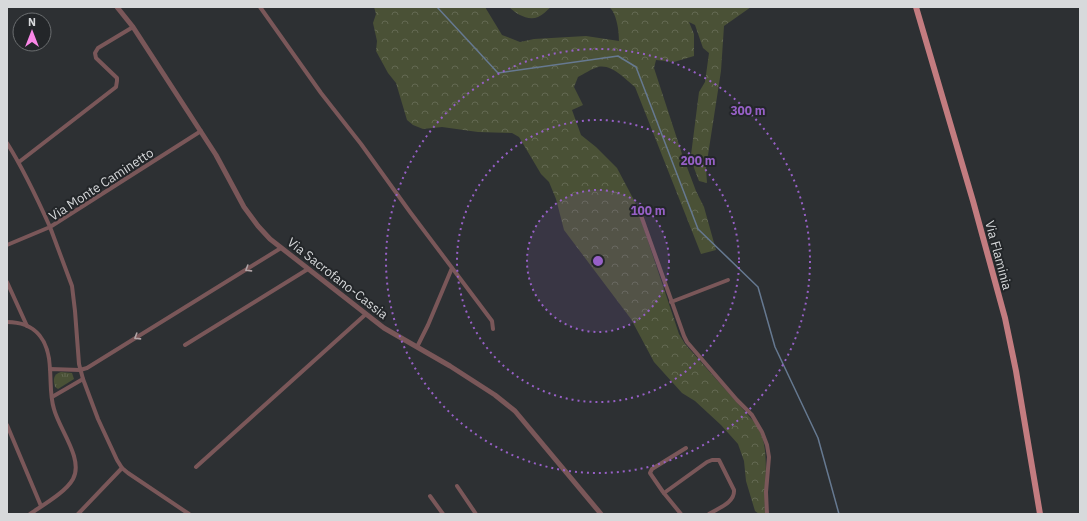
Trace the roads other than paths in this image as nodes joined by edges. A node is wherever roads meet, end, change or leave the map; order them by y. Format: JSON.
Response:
{"nodes":[{"id":1,"x":117,"y":7,"type":"edge"},
{"id":2,"x":260,"y":7,"type":"edge"},
{"id":3,"x":916,"y":7,"type":"edge"},
{"id":4,"x":133,"y":27,"type":"junction"},
{"id":5,"x":201,"y":131,"type":"junction"},
{"id":6,"x":7,"y":143,"type":"edge"},
{"id":7,"x":19,"y":162,"type":"junction"},
{"id":8,"x":638,"y":207,"type":"dead end"},
{"id":9,"x":50,"y":227,"type":"junction"},
{"id":10,"x":7,"y":245,"type":"edge"},
{"id":11,"x":281,"y":248,"type":"junction"},
{"id":12,"x":452,"y":268,"type":"junction"},
{"id":13,"x":308,"y":269,"type":"junction"},
{"id":14,"x":728,"y":280,"type":"dead end"},
{"id":15,"x":7,"y":282,"type":"edge"},
{"id":16,"x":671,"y":302,"type":"junction"},
{"id":17,"x":366,"y":314,"type":"junction"},
{"id":18,"x":7,"y":322,"type":"edge"},
{"id":19,"x":27,"y":326,"type":"junction"},
{"id":20,"x":493,"y":329,"type":"dead end"},
{"id":21,"x":185,"y":345,"type":"dead end"},
{"id":22,"x":417,"y":347,"type":"junction"},
{"id":23,"x":50,"y":369,"type":"junction"},
{"id":24,"x":80,"y":370,"type":"junction"},
{"id":25,"x":83,"y":379,"type":"junction"},
{"id":26,"x":52,"y":397,"type":"junction"},
{"id":27,"x":7,"y":425,"type":"edge"},
{"id":28,"x":686,"y":448,"type":"dead end"},
{"id":29,"x":196,"y":467,"type":"dead end"},
{"id":30,"x":122,"y":468,"type":"junction"},
{"id":31,"x":457,"y":486,"type":"dead end"},
{"id":32,"x":664,"y":494,"type":"junction"},
{"id":33,"x":430,"y":496,"type":"dead end"},
{"id":34,"x":41,"y":506,"type":"junction"},
{"id":35,"x":30,"y":514,"type":"edge"},
{"id":36,"x":78,"y":514,"type":"edge"},
{"id":37,"x":189,"y":514,"type":"edge"},
{"id":38,"x":443,"y":514,"type":"edge"},
{"id":39,"x":476,"y":514,"type":"edge"},
{"id":40,"x":601,"y":514,"type":"edge"},
{"id":41,"x":681,"y":514,"type":"edge"},
{"id":42,"x":709,"y":514,"type":"edge"},
{"id":43,"x":767,"y":514,"type":"edge"},
{"id":44,"x":1040,"y":514,"type":"edge"}],
"edges":[{"from":1,"to":4,"type":"street","name":"Via Sacrofano-Cassia"},
{"from":2,"to":12,"type":"street"},
{"from":3,"to":44,"type":"main road","name":"Via Flaminia"},
{"from":4,"to":5,"type":"street","name":"Via Sacrofano-Cassia"},
{"from":4,"to":7,"type":"street"},
{"from":5,"to":9,"type":"street","name":"Via Monte Caminetto"},
{"from":5,"to":11,"type":"street","name":"Via Sacrofano-Cassia"},
{"from":6,"to":7,"type":"street"},
{"from":7,"to":9,"type":"street"},
{"from":8,"to":16,"type":"street"},
{"from":9,"to":10,"type":"street"},
{"from":9,"to":24,"type":"street","name":"Via Monte Caminetto"},
{"from":11,"to":13,"type":"street","name":"Via Sacrofano-Cassia"},
{"from":11,"to":24,"type":"street","one_way":true},
{"from":12,"to":20,"type":"street"},
{"from":12,"to":22,"type":"street"},
{"from":13,"to":17,"type":"street","name":"Via Sacrofano-Cassia"},
{"from":13,"to":21,"type":"street"},
{"from":14,"to":16,"type":"street"},
{"from":15,"to":19,"type":"street"},
{"from":16,"to":43,"type":"street"},
{"from":17,"to":22,"type":"street","name":"Via Sacrofano-Cassia"},
{"from":17,"to":29,"type":"street"},
{"from":18,"to":19,"type":"street"},
{"from":19,"to":23,"type":"street"},
{"from":22,"to":40,"type":"street","name":"Via Sacrofano-Cassia"},
{"from":23,"to":24,"type":"street"},
{"from":23,"to":26,"type":"street"},
{"from":24,"to":25,"type":"street","name":"Via Monte Caminetto"},
{"from":25,"to":26,"type":"street"},
{"from":25,"to":30,"type":"street","name":"Via Monte Caminetto"},
{"from":26,"to":34,"type":"street"},
{"from":27,"to":34,"type":"street"},
{"from":28,"to":32,"type":"street"},
{"from":30,"to":36,"type":"street"},
{"from":30,"to":37,"type":"street","name":"Via Monte Caminetto"},
{"from":31,"to":39,"type":"street"},
{"from":32,"to":41,"type":"street"},
{"from":32,"to":42,"type":"street"},
{"from":33,"to":38,"type":"street"},
{"from":34,"to":35,"type":"street"}]}
